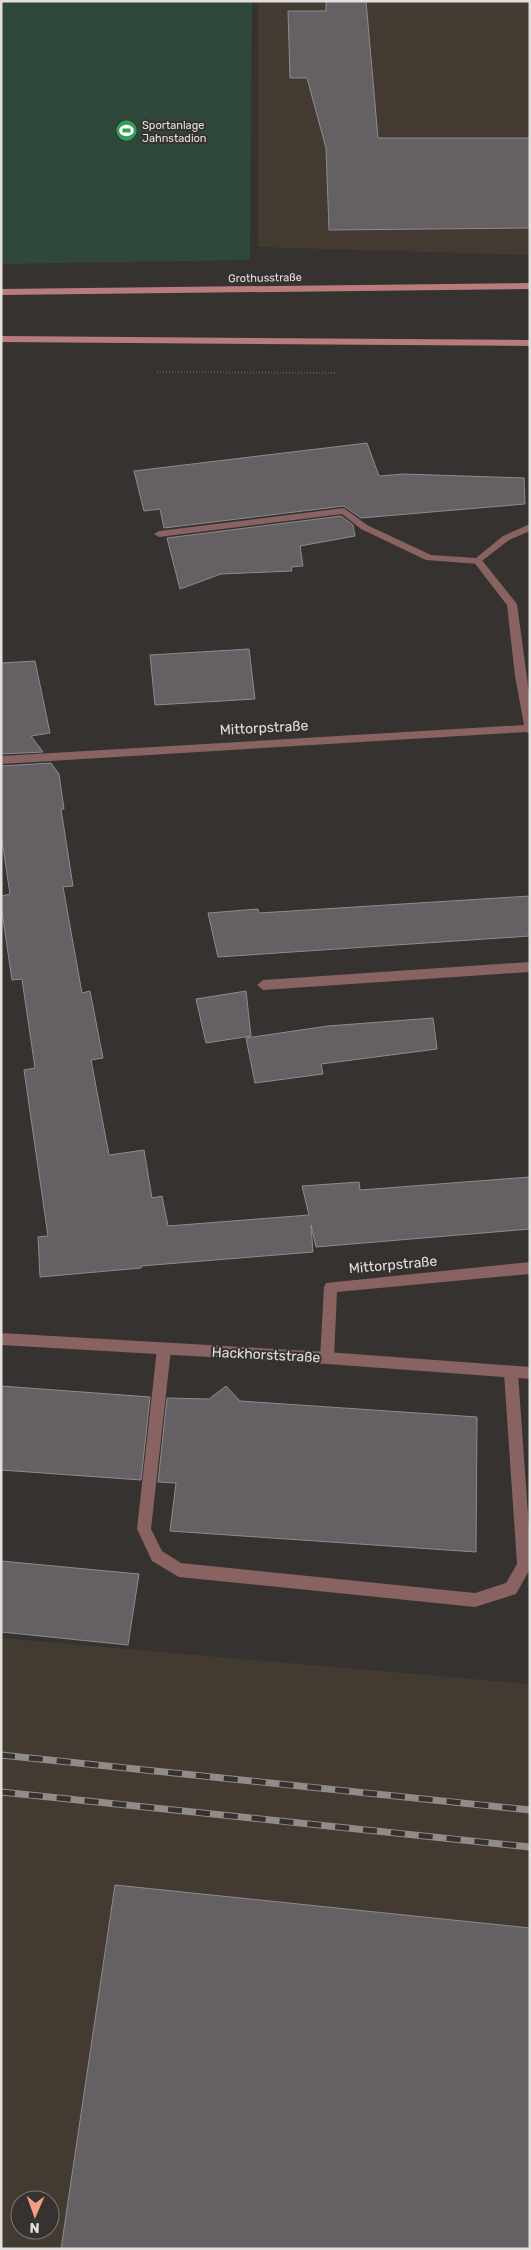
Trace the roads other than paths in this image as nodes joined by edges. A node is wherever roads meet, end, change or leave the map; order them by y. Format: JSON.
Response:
{"nodes":[{"id":1,"x":530,"y":286,"type":"edge"},
{"id":2,"x":1,"y":292,"type":"edge"},
{"id":3,"x":1,"y":339,"type":"edge"},
{"id":4,"x":530,"y":343,"type":"edge"},
{"id":5,"x":530,"y":527,"type":"edge"},
{"id":6,"x":159,"y":534,"type":"dead end"},
{"id":7,"x":478,"y":562,"type":"junction"},
{"id":8,"x":529,"y":729,"type":"edge"},
{"id":9,"x":1,"y":760,"type":"edge"},
{"id":10,"x":530,"y":967,"type":"edge"},
{"id":11,"x":263,"y":985,"type":"dead end"},
{"id":12,"x":530,"y":1268,"type":"edge"},
{"id":13,"x":1,"y":1339,"type":"edge"},
{"id":14,"x":164,"y":1349,"type":"junction"},
{"id":15,"x":327,"y":1358,"type":"junction"},
{"id":16,"x":511,"y":1372,"type":"junction"},
{"id":17,"x":530,"y":1373,"type":"edge"}],
"edges":[{"from":1,"to":2,"type":"main road","name":"Grothusstraße"},
{"from":3,"to":4,"type":"main road"},
{"from":5,"to":7,"type":"street"},
{"from":6,"to":7,"type":"street"},
{"from":7,"to":8,"type":"street","name":"Mittorpstraße"},
{"from":8,"to":9,"type":"street","name":"Mittorpstraße"},
{"from":10,"to":11,"type":"street"},
{"from":12,"to":15,"type":"street","name":"Mittorpstraße"},
{"from":13,"to":14,"type":"street","name":"Hackhorststraße"},
{"from":14,"to":15,"type":"street","name":"Hackhorststraße"},
{"from":14,"to":16,"type":"street"},
{"from":15,"to":16,"type":"street","name":"Hackhorststraße"},
{"from":16,"to":17,"type":"street","name":"Hackhorststraße"}]}
